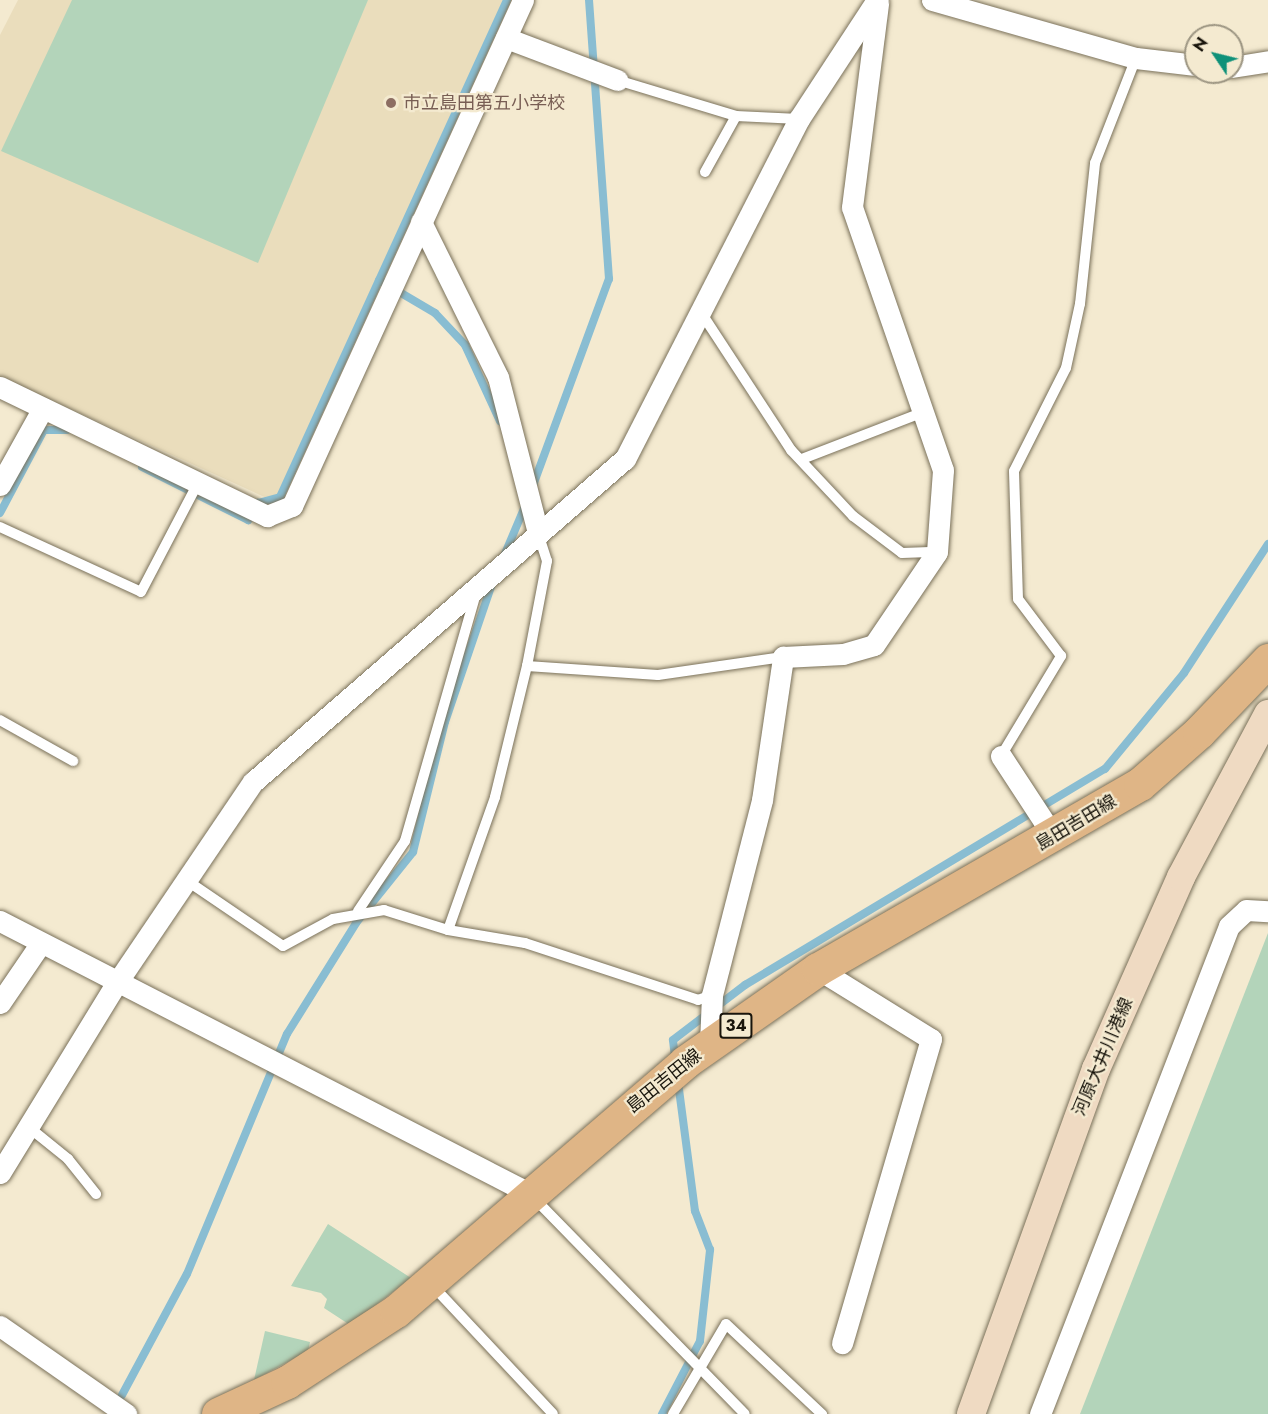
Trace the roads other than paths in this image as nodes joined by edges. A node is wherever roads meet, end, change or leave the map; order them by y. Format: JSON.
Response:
{"nodes":[{"id":1,"x":523,"y":0,"type":"edge"},
{"id":2,"x":878,"y":0,"type":"edge"},
{"id":3,"x":932,"y":0,"type":"edge"},
{"id":4,"x":506,"y":38,"type":"junction"},
{"id":5,"x":1136,"y":58,"type":"junction"},
{"id":6,"x":1268,"y":61,"type":"edge"},
{"id":7,"x":1184,"y":64,"type":"edge"},
{"id":8,"x":1244,"y":65,"type":"edge"},
{"id":9,"x":616,"y":80,"type":"joint"},
{"id":10,"x":736,"y":116,"type":"junction"},
{"id":11,"x":799,"y":118,"type":"junction"},
{"id":12,"x":705,"y":172,"type":"dead end"},
{"id":13,"x":421,"y":222,"type":"junction"},
{"id":14,"x":702,"y":314,"type":"junction"},
{"id":15,"x":0,"y":387,"type":"edge"},
{"id":16,"x":43,"y":408,"type":"junction"},
{"id":17,"x":921,"y":413,"type":"junction"},
{"id":18,"x":802,"y":459,"type":"junction"},
{"id":19,"x":198,"y":483,"type":"junction"},
{"id":20,"x":0,"y":484,"type":"edge"},
{"id":21,"x":0,"y":527,"type":"edge"},
{"id":22,"x":538,"y":533,"type":"junction"},
{"id":23,"x":938,"y":552,"type":"junction"},
{"id":24,"x":478,"y":584,"type":"junction"},
{"id":25,"x":783,"y":657,"type":"junction"},
{"id":26,"x":1268,"y":660,"type":"edge"},
{"id":27,"x":527,"y":666,"type":"junction"},
{"id":28,"x":1268,"y":714,"type":"edge"},
{"id":29,"x":0,"y":720,"type":"edge"},
{"id":30,"x":1000,"y":756,"type":"joint"},
{"id":31,"x":73,"y":761,"type":"dead end"},
{"id":32,"x":1054,"y":837,"type":"junction"},
{"id":33,"x":186,"y":880,"type":"junction"},
{"id":34,"x":358,"y":910,"type":"junction"},
{"id":35,"x":1268,"y":911,"type":"edge"},
{"id":36,"x":0,"y":921,"type":"edge"},
{"id":37,"x":448,"y":930,"type":"junction"},
{"id":38,"x":41,"y":943,"type":"junction"},
{"id":39,"x":818,"y":969,"type":"junction"},
{"id":40,"x":116,"y":984,"type":"junction"},
{"id":41,"x":712,"y":995,"type":"junction"},
{"id":42,"x":0,"y":1003,"type":"edge"},
{"id":43,"x":710,"y":1044,"type":"junction"},
{"id":44,"x":31,"y":1130,"type":"junction"},
{"id":45,"x":0,"y":1173,"type":"edge"},
{"id":46,"x":529,"y":1193,"type":"junction"},
{"id":47,"x":96,"y":1194,"type":"dead end"},
{"id":48,"x":429,"y":1282,"type":"junction"},
{"id":49,"x":0,"y":1326,"type":"edge"},
{"id":50,"x":842,"y":1343,"type":"dead end"},
{"id":51,"x":696,"y":1369,"type":"junction"},
{"id":52,"x":126,"y":1414,"type":"edge"},
{"id":53,"x":218,"y":1414,"type":"edge"},
{"id":54,"x":553,"y":1414,"type":"edge"},
{"id":55,"x":673,"y":1414,"type":"edge"},
{"id":56,"x":745,"y":1414,"type":"edge"},
{"id":57,"x":822,"y":1414,"type":"edge"},
{"id":58,"x":970,"y":1414,"type":"edge"},
{"id":59,"x":1040,"y":1414,"type":"edge"}],
"edges":[{"from":1,"to":4,"type":"street"},
{"from":2,"to":11,"type":"street"},
{"from":2,"to":17,"type":"street"},
{"from":3,"to":5,"type":"street"},
{"from":4,"to":9,"type":"street"},
{"from":4,"to":13,"type":"street"},
{"from":5,"to":7,"type":"street"},
{"from":5,"to":30,"type":"lane"},
{"from":6,"to":8,"type":"street"},
{"from":9,"to":10,"type":"lane"},
{"from":10,"to":11,"type":"lane"},
{"from":10,"to":12,"type":"lane"},
{"from":11,"to":14,"type":"street"},
{"from":13,"to":19,"type":"street"},
{"from":13,"to":22,"type":"street"},
{"from":14,"to":18,"type":"lane"},
{"from":14,"to":22,"type":"street"},
{"from":15,"to":16,"type":"street"},
{"from":16,"to":19,"type":"street"},
{"from":16,"to":20,"type":"street"},
{"from":17,"to":18,"type":"lane"},
{"from":17,"to":23,"type":"street"},
{"from":18,"to":23,"type":"lane"},
{"from":19,"to":21,"type":"lane"},
{"from":22,"to":24,"type":"street"},
{"from":22,"to":27,"type":"lane"},
{"from":23,"to":25,"type":"street"},
{"from":24,"to":33,"type":"street"},
{"from":24,"to":34,"type":"lane"},
{"from":25,"to":27,"type":"lane"},
{"from":25,"to":41,"type":"street"},
{"from":26,"to":32,"type":"main road","name":"島田吉田線","number":"34"},
{"from":27,"to":37,"type":"lane"},
{"from":28,"to":58,"type":"main road","name":"河原大井川港線"},
{"from":29,"to":31,"type":"lane"},
{"from":30,"to":32,"type":"street"},
{"from":32,"to":39,"type":"main road","name":"島田吉田線","number":"34"},
{"from":33,"to":34,"type":"lane"},
{"from":33,"to":40,"type":"street"},
{"from":34,"to":37,"type":"lane"},
{"from":35,"to":59,"type":"street"},
{"from":36,"to":38,"type":"street"},
{"from":37,"to":41,"type":"lane"},
{"from":38,"to":40,"type":"street"},
{"from":38,"to":42,"type":"street"},
{"from":39,"to":43,"type":"main road","name":"島田吉田線","number":"34"},
{"from":39,"to":50,"type":"street"},
{"from":40,"to":44,"type":"street"},
{"from":40,"to":46,"type":"street"},
{"from":41,"to":43,"type":"street"},
{"from":43,"to":46,"type":"main road","name":"島田吉田線","number":"34"},
{"from":44,"to":45,"type":"street"},
{"from":44,"to":47,"type":"lane"},
{"from":46,"to":48,"type":"main road","name":"島田吉田線","number":"34"},
{"from":46,"to":51,"type":"lane"},
{"from":48,"to":53,"type":"main road","name":"島田吉田線","number":"34"},
{"from":48,"to":54,"type":"lane"},
{"from":49,"to":52,"type":"street"},
{"from":51,"to":55,"type":"lane"},
{"from":51,"to":56,"type":"lane"},
{"from":51,"to":57,"type":"lane"}]}
